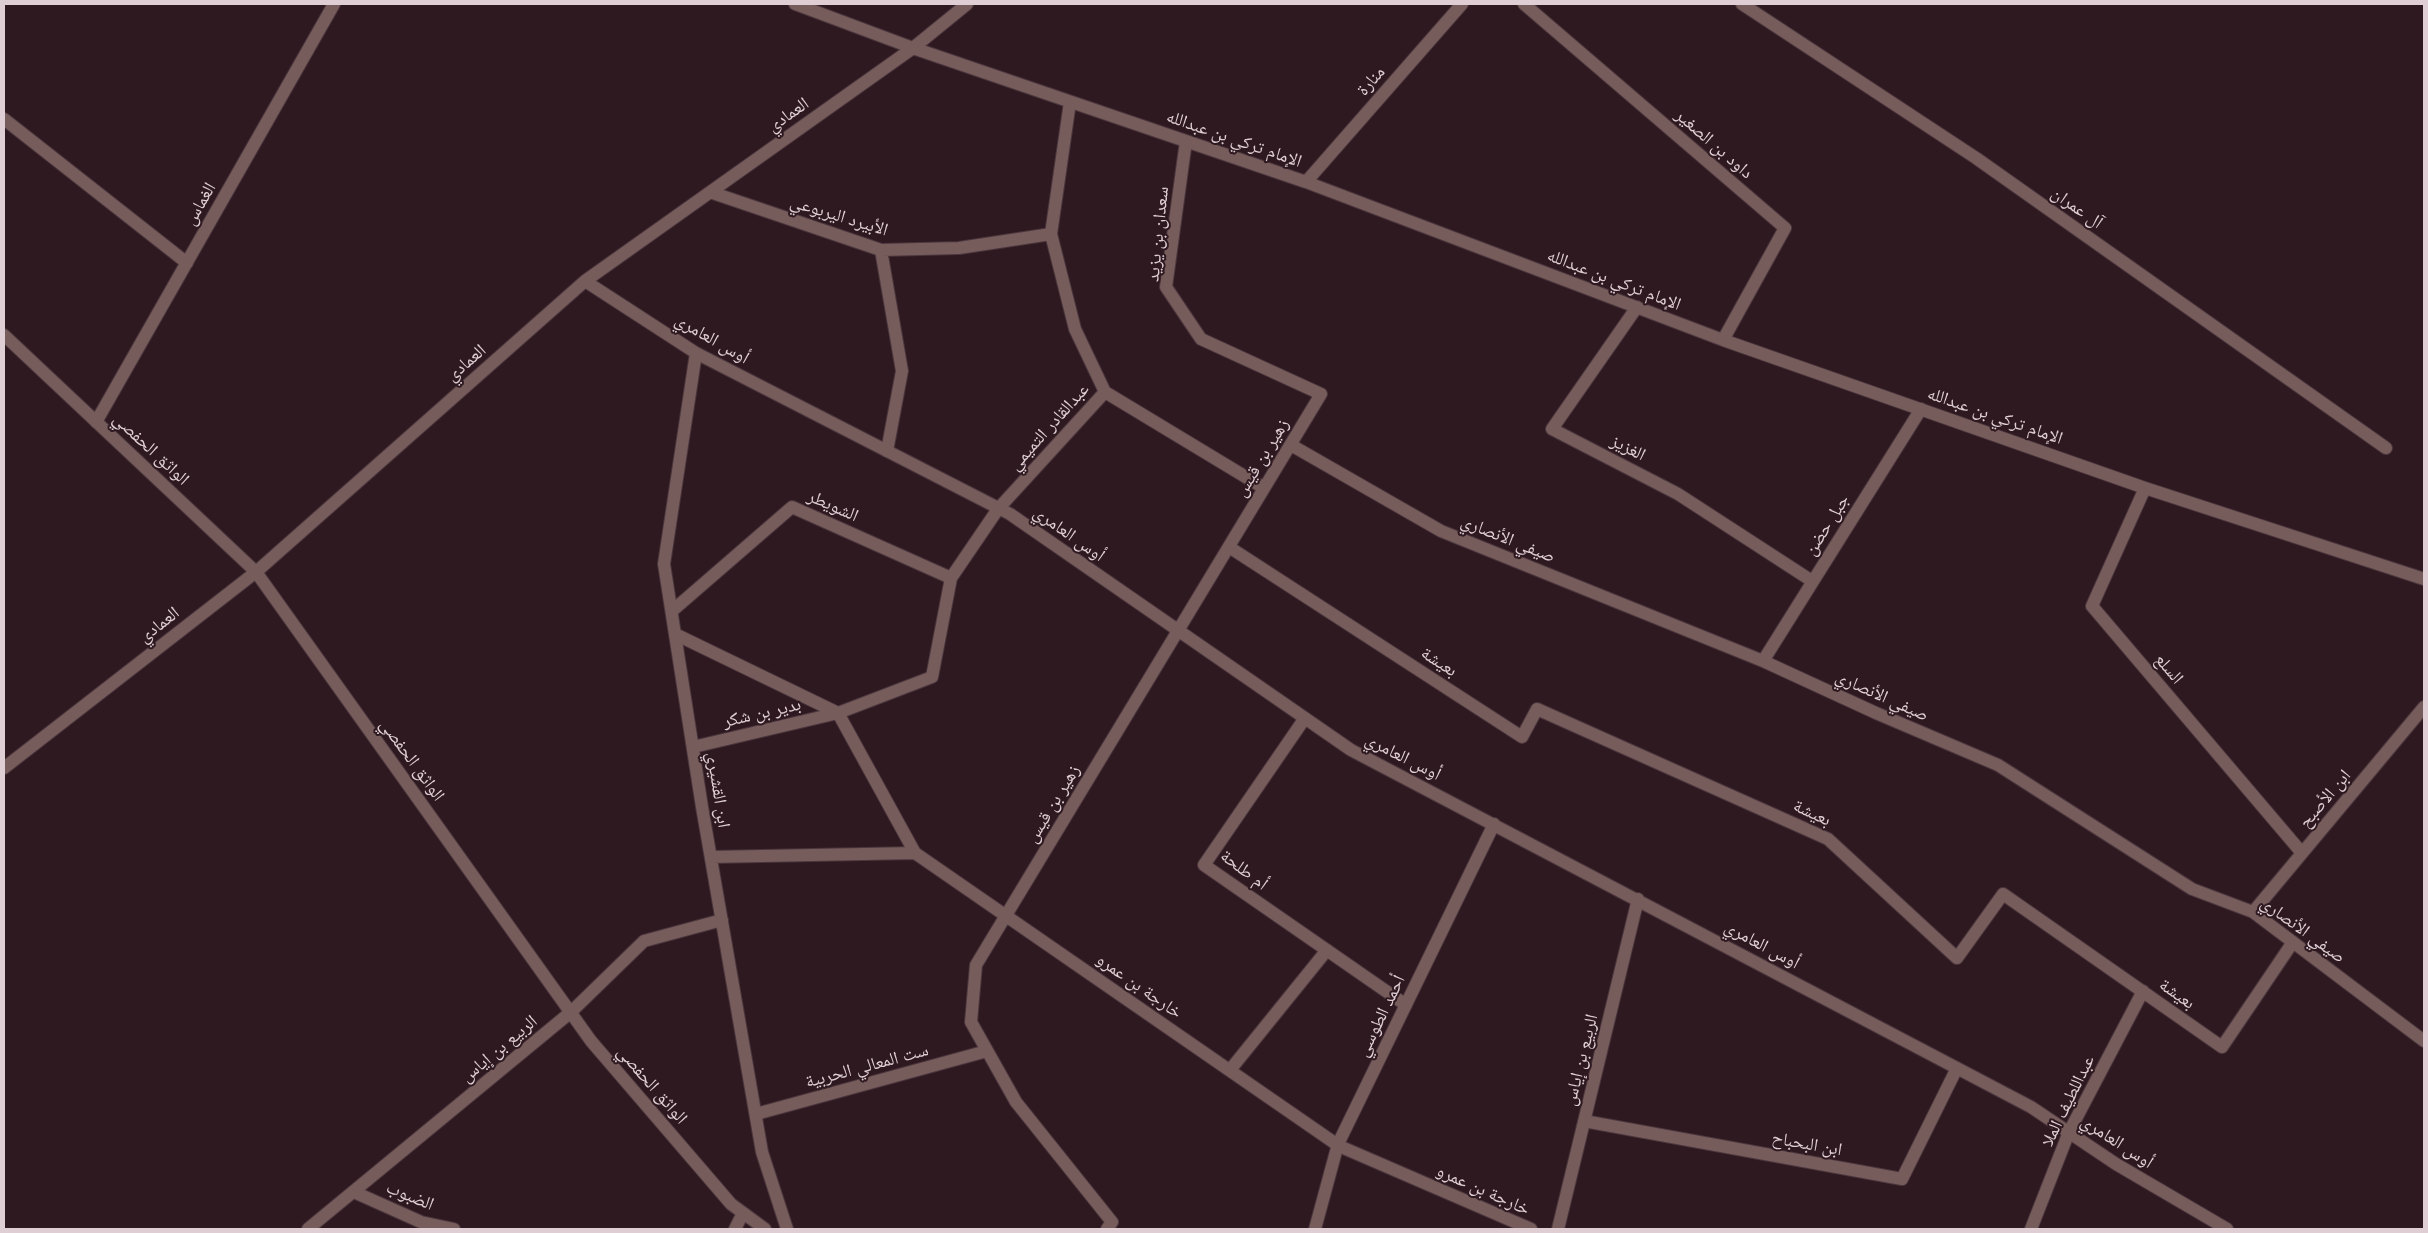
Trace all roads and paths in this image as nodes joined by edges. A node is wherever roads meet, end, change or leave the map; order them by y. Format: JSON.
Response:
{"nodes":[{"id":1,"x":334,"y":4,"type":"edge"},
{"id":2,"x":795,"y":4,"type":"edge"},
{"id":3,"x":967,"y":4,"type":"edge"},
{"id":4,"x":1462,"y":4,"type":"edge"},
{"id":5,"x":1524,"y":4,"type":"edge"},
{"id":6,"x":1742,"y":4,"type":"edge"},
{"id":7,"x":913,"y":48,"type":"junction"},
{"id":8,"x":1070,"y":102,"type":"junction"},
{"id":9,"x":4,"y":119,"type":"edge"},
{"id":10,"x":1186,"y":141,"type":"junction"},
{"id":11,"x":1306,"y":182,"type":"junction"},
{"id":12,"x":710,"y":192,"type":"junction"},
{"id":13,"x":1051,"y":234,"type":"junction"},
{"id":14,"x":881,"y":250,"type":"junction"},
{"id":15,"x":187,"y":262,"type":"junction"},
{"id":16,"x":585,"y":281,"type":"junction"},
{"id":17,"x":1637,"y":307,"type":"junction"},
{"id":18,"x":4,"y":335,"type":"edge"},
{"id":19,"x":1724,"y":340,"type":"junction"},
{"id":20,"x":696,"y":353,"type":"junction"},
{"id":21,"x":1105,"y":392,"type":"junction"},
{"id":22,"x":1321,"y":394,"type":"joint"},
{"id":23,"x":1921,"y":409,"type":"junction"},
{"id":24,"x":96,"y":422,"type":"junction"},
{"id":25,"x":1291,"y":445,"type":"junction"},
{"id":26,"x":2386,"y":448,"type":"dead end"},
{"id":27,"x":887,"y":451,"type":"junction"},
{"id":28,"x":1264,"y":488,"type":"junction"},
{"id":29,"x":2145,"y":488,"type":"junction"},
{"id":30,"x":998,"y":509,"type":"junction"},
{"id":31,"x":1229,"y":547,"type":"junction"},
{"id":32,"x":256,"y":572,"type":"junction"},
{"id":33,"x":951,"y":578,"type":"junction"},
{"id":34,"x":2424,"y":579,"type":"edge"},
{"id":35,"x":1812,"y":581,"type":"junction"},
{"id":36,"x":672,"y":611,"type":"junction"},
{"id":37,"x":1178,"y":631,"type":"junction"},
{"id":38,"x":675,"y":634,"type":"junction"},
{"id":39,"x":1763,"y":660,"type":"junction"},
{"id":40,"x":2423,"y":712,"type":"edge"},
{"id":41,"x":838,"y":713,"type":"junction"},
{"id":42,"x":1305,"y":718,"type":"junction"},
{"id":43,"x":693,"y":747,"type":"junction"},
{"id":44,"x":4,"y":768,"type":"edge"},
{"id":45,"x":1494,"y":824,"type":"junction"},
{"id":46,"x":915,"y":853,"type":"junction"},
{"id":47,"x":2302,"y":853,"type":"junction"},
{"id":48,"x":711,"y":858,"type":"junction"},
{"id":49,"x":1638,"y":899,"type":"junction"},
{"id":50,"x":2253,"y":912,"type":"junction"},
{"id":51,"x":1006,"y":916,"type":"junction"},
{"id":52,"x":722,"y":920,"type":"junction"},
{"id":53,"x":2293,"y":942,"type":"junction"},
{"id":54,"x":1327,"y":950,"type":"junction"},
{"id":55,"x":2143,"y":992,"type":"junction"},
{"id":56,"x":1406,"y":1005,"type":"junction"},
{"id":57,"x":571,"y":1012,"type":"junction"},
{"id":58,"x":2424,"y":1041,"type":"edge"},
{"id":59,"x":987,"y":1051,"type":"junction"},
{"id":60,"x":1957,"y":1068,"type":"junction"},
{"id":61,"x":1230,"y":1070,"type":"junction"},
{"id":62,"x":756,"y":1114,"type":"junction"},
{"id":63,"x":1584,"y":1121,"type":"junction"},
{"id":64,"x":2069,"y":1132,"type":"junction"},
{"id":65,"x":1338,"y":1144,"type":"junction"},
{"id":66,"x":354,"y":1192,"type":"junction"},
{"id":67,"x":743,"y":1213,"type":"junction"},
{"id":68,"x":308,"y":1229,"type":"edge"},
{"id":69,"x":454,"y":1229,"type":"edge"},
{"id":70,"x":735,"y":1229,"type":"edge"},
{"id":71,"x":765,"y":1229,"type":"edge"},
{"id":72,"x":787,"y":1229,"type":"edge"},
{"id":73,"x":1107,"y":1229,"type":"edge"},
{"id":74,"x":1314,"y":1229,"type":"edge"},
{"id":75,"x":1530,"y":1229,"type":"edge"},
{"id":76,"x":1558,"y":1229,"type":"edge"},
{"id":77,"x":2031,"y":1229,"type":"edge"},
{"id":78,"x":2227,"y":1229,"type":"edge"}],
"edges":[{"from":1,"to":15,"type":"street","name":"الغماس"},
{"from":2,"to":7,"type":"street","name":"الإمام تركي بن عبدالله"},
{"from":3,"to":7,"type":"street","name":"العمادي"},
{"from":4,"to":11,"type":"street","name":"منارة"},
{"from":5,"to":19,"type":"street","name":"داود بن الصغير"},
{"from":6,"to":26,"type":"street","name":"آل عمران"},
{"from":7,"to":8,"type":"street","name":"الإمام تركي بن عبدالله"},
{"from":7,"to":12,"type":"street","name":"العمادي"},
{"from":8,"to":10,"type":"street","name":"الإمام تركي بن عبدالله"},
{"from":8,"to":13,"type":"street","name":"عبدالقادر التميمي"},
{"from":9,"to":15,"type":"street"},
{"from":10,"to":11,"type":"street","name":"الإمام تركي بن عبدالله"},
{"from":10,"to":22,"type":"street","name":"سعدان بن يزيد"},
{"from":11,"to":17,"type":"street","name":"الإمام تركي بن عبدالله"},
{"from":12,"to":14,"type":"street","name":"الأبيرد اليربوعي"},
{"from":12,"to":16,"type":"street","name":"العمادي"},
{"from":13,"to":14,"type":"street","name":"الأبيرد اليربوعي"},
{"from":13,"to":21,"type":"street","name":"عبدالقادر التميمي"},
{"from":14,"to":27,"type":"street"},
{"from":15,"to":24,"type":"street","name":"الغماس"},
{"from":16,"to":20,"type":"street","name":"أوس العامري"},
{"from":16,"to":32,"type":"street","name":"العمادي"},
{"from":17,"to":19,"type":"street","name":"الإمام تركي بن عبدالله"},
{"from":17,"to":35,"type":"street","name":"الغزيز"},
{"from":18,"to":24,"type":"street","name":"الواثق الحفصي"},
{"from":19,"to":23,"type":"street","name":"الإمام تركي بن عبدالله"},
{"from":20,"to":27,"type":"street","name":"أوس العامري"},
{"from":20,"to":36,"type":"street","name":"ابن القشيري"},
{"from":21,"to":28,"type":"street"},
{"from":21,"to":30,"type":"street","name":"عبدالقادر التميمي"},
{"from":22,"to":25,"type":"street","name":"زهير بن قيس"},
{"from":23,"to":29,"type":"street","name":"الإمام تركي بن عبدالله"},
{"from":23,"to":35,"type":"street","name":"جبل حضن"},
{"from":24,"to":32,"type":"street","name":"الواثق الحفصي"},
{"from":25,"to":28,"type":"street","name":"زهير بن قيس"},
{"from":25,"to":39,"type":"street","name":"صيفي الأنصاري"},
{"from":27,"to":30,"type":"street","name":"أوس العامري"},
{"from":28,"to":31,"type":"street","name":"زهير بن قيس"},
{"from":29,"to":34,"type":"street","name":"الإمام تركي بن عبدالله"},
{"from":29,"to":47,"type":"street","name":"السلع"},
{"from":30,"to":33,"type":"street","name":"عبدالقادر التميمي"},
{"from":30,"to":37,"type":"street","name":"أوس العامري"},
{"from":31,"to":37,"type":"street","name":"زهير بن قيس"},
{"from":31,"to":55,"type":"street","name":"بعيشة"},
{"from":32,"to":44,"type":"street","name":"العمادي"},
{"from":32,"to":57,"type":"street","name":"الواثق الحفصي"},
{"from":33,"to":36,"type":"street","name":"الشويطر"},
{"from":33,"to":41,"type":"street","name":"بدير بن شكر"},
{"from":35,"to":39,"type":"street","name":"جبل حضن"},
{"from":36,"to":38,"type":"street","name":"ابن القشيري"},
{"from":37,"to":42,"type":"street","name":"أوس العامري"},
{"from":37,"to":51,"type":"street","name":"زهير بن قيس"},
{"from":38,"to":41,"type":"street"},
{"from":38,"to":43,"type":"street","name":"ابن القشيري"},
{"from":39,"to":50,"type":"street","name":"صيفي الأنصاري"},
{"from":40,"to":47,"type":"street","name":"ابن الأصبح"},
{"from":41,"to":43,"type":"street","name":"بدير بن شكر"},
{"from":41,"to":46,"type":"street"},
{"from":42,"to":45,"type":"street","name":"أوس العامري"},
{"from":42,"to":54,"type":"street","name":"أم طلحة"},
{"from":43,"to":48,"type":"street","name":"ابن القشيري"},
{"from":45,"to":49,"type":"street","name":"أوس العامري"},
{"from":45,"to":56,"type":"street","name":"أحمد الطوسي"},
{"from":46,"to":48,"type":"street"},
{"from":46,"to":51,"type":"street","name":"خارجة بن عمرو"},
{"from":47,"to":50,"type":"street","name":"ابن الأصبح"},
{"from":48,"to":52,"type":"street","name":"ابن القشيري"},
{"from":49,"to":60,"type":"street","name":"أوس العامري"},
{"from":49,"to":63,"type":"street","name":"الربيع بن إياس"},
{"from":50,"to":53,"type":"street","name":"صيفي الأنصاري"},
{"from":51,"to":59,"type":"street","name":"زهير بن قيس"},
{"from":51,"to":61,"type":"street","name":"خارجة بن عمرو"},
{"from":52,"to":57,"type":"street","name":"الربيع بن إياس"},
{"from":52,"to":62,"type":"street","name":"ابن القشيري"},
{"from":53,"to":55,"type":"street","name":"بعيشة"},
{"from":53,"to":58,"type":"street","name":"صيفي الأنصاري"},
{"from":54,"to":56,"type":"street","name":"أم طلحة"},
{"from":54,"to":61,"type":"street"},
{"from":55,"to":64,"type":"street","name":"عبداللطيف الملا"},
{"from":56,"to":65,"type":"street","name":"أحمد الطوسي"},
{"from":57,"to":66,"type":"street","name":"الربيع بن إياس"},
{"from":57,"to":67,"type":"street","name":"الواثق الحفصي"},
{"from":59,"to":62,"type":"street","name":"ست المعالي الحربية"},
{"from":59,"to":73,"type":"street","name":"زهير بن قيس"},
{"from":60,"to":63,"type":"street","name":"ابن البحباح"},
{"from":60,"to":64,"type":"street","name":"أوس العامري"},
{"from":61,"to":65,"type":"street","name":"خارجة بن عمرو"},
{"from":62,"to":72,"type":"street","name":"ابن القشيري"},
{"from":63,"to":76,"type":"street","name":"الربيع بن إياس"},
{"from":64,"to":77,"type":"street","name":"عبداللطيف الملا"},
{"from":64,"to":78,"type":"street","name":"أوس العامري"},
{"from":65,"to":74,"type":"street","name":"أحمد الطوسي"},
{"from":65,"to":75,"type":"street","name":"خارجة بن عمرو"},
{"from":66,"to":68,"type":"street","name":"الربيع بن إياس"},
{"from":66,"to":69,"type":"street","name":"الضبوب"},
{"from":67,"to":70,"type":"street"},
{"from":67,"to":71,"type":"street","name":"الواثق الحفصي"}]}
